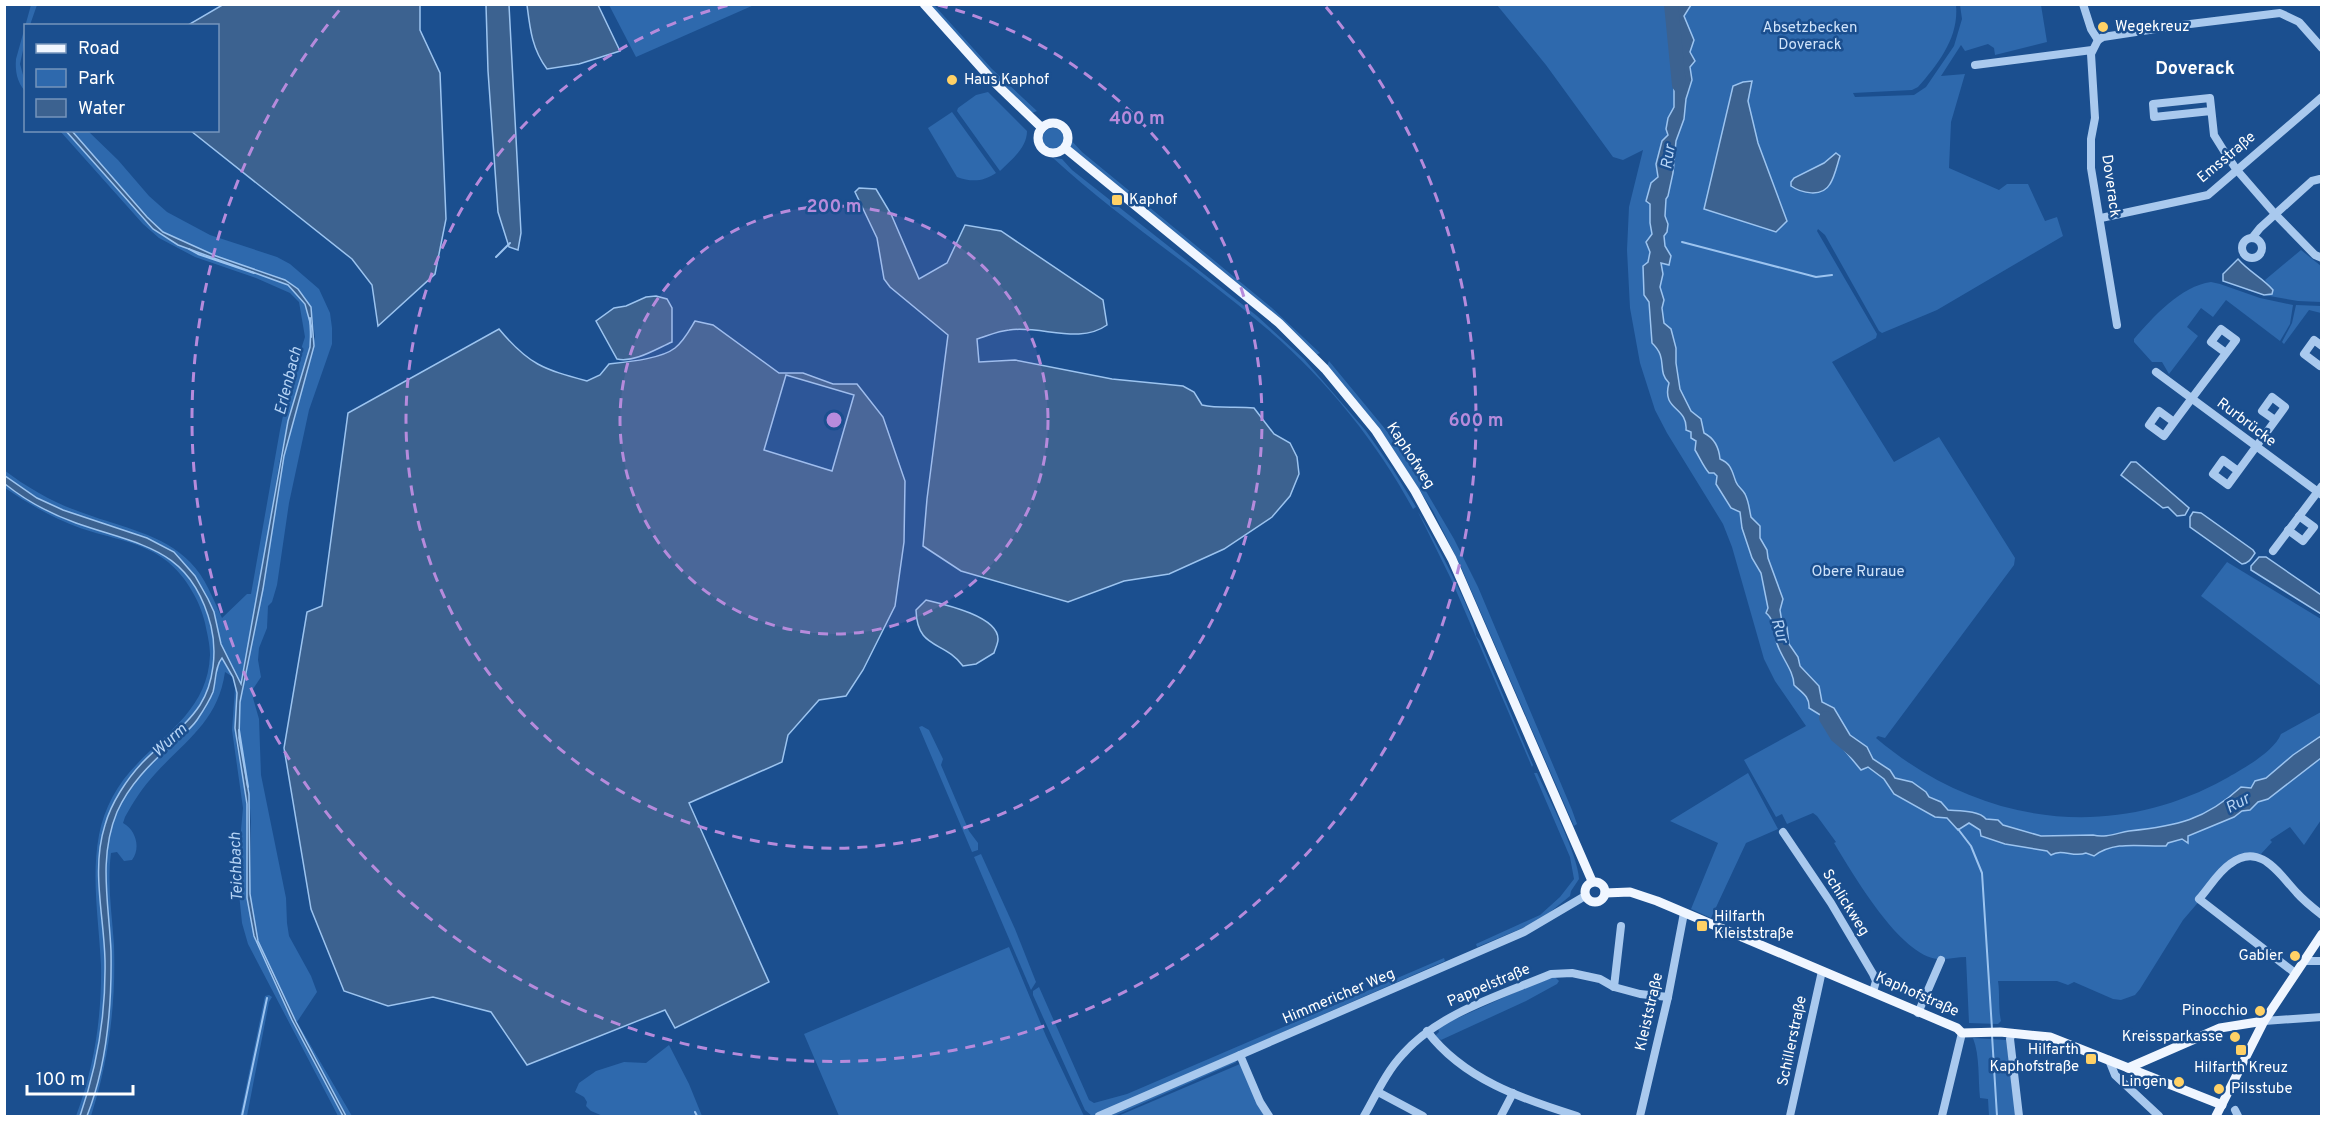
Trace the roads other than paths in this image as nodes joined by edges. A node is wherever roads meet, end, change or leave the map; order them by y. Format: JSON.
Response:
{"nodes":[{"id":1,"x":924,"y":4,"type":"edge"},
{"id":2,"x":2083,"y":4,"type":"edge"},
{"id":3,"x":2098,"y":40,"type":"junction"},
{"id":4,"x":2322,"y":48,"type":"edge"},
{"id":5,"x":2092,"y":50,"type":"junction"},
{"id":6,"x":1976,"y":65,"type":"dead end"},
{"id":7,"x":2322,"y":97,"type":"edge"},
{"id":8,"x":2211,"y":111,"type":"junction"},
{"id":9,"x":1042,"y":128,"type":"junction"},
{"id":10,"x":1065,"y":148,"type":"junction"},
{"id":11,"x":2236,"y":169,"type":"junction"},
{"id":12,"x":2321,"y":178,"type":"edge"},
{"id":13,"x":2275,"y":214,"type":"junction"},
{"id":14,"x":2101,"y":218,"type":"junction"},
{"id":15,"x":2252,"y":238,"type":"dead end"},
{"id":16,"x":2322,"y":258,"type":"edge"},
{"id":17,"x":2117,"y":325,"type":"dead end"},
{"id":18,"x":2322,"y":346,"type":"edge"},
{"id":19,"x":2226,"y":353,"type":"dead end"},
{"id":20,"x":2322,"y":364,"type":"edge"},
{"id":21,"x":2156,"y":372,"type":"dead end"},
{"id":22,"x":2192,"y":399,"type":"junction"},
{"id":23,"x":2276,"y":420,"type":"dead end"},
{"id":24,"x":2174,"y":422,"type":"dead end"},
{"id":25,"x":2256,"y":447,"type":"junction"},
{"id":26,"x":2238,"y":471,"type":"dead end"},
{"id":27,"x":2320,"y":491,"type":"edge"},
{"id":28,"x":2299,"y":516,"type":"junction"},
{"id":29,"x":2288,"y":530,"type":"junction"},
{"id":30,"x":2273,"y":551,"type":"dead end"},
{"id":31,"x":1783,"y":832,"type":"dead end"},
{"id":32,"x":1592,"y":881,"type":"junction"},
{"id":33,"x":1605,"y":893,"type":"junction"},
{"id":34,"x":1585,"y":896,"type":"junction"},
{"id":35,"x":1684,"y":913,"type":"junction"},
{"id":36,"x":2322,"y":915,"type":"edge"},
{"id":37,"x":1621,"y":926,"type":"dead end"},
{"id":38,"x":2322,"y":933,"type":"edge"},
{"id":39,"x":1941,"y":960,"type":"dead end"},
{"id":40,"x":2303,"y":961,"type":"junction"},
{"id":41,"x":2322,"y":961,"type":"edge"},
{"id":42,"x":1822,"y":971,"type":"junction"},
{"id":43,"x":2295,"y":973,"type":"junction"},
{"id":44,"x":1614,"y":987,"type":"junction"},
{"id":45,"x":1873,"y":992,"type":"junction"},
{"id":46,"x":1668,"y":998,"type":"junction"},
{"id":47,"x":1918,"y":1013,"type":"junction"},
{"id":48,"x":2322,"y":1017,"type":"edge"},
{"id":49,"x":2264,"y":1021,"type":"junction"},
{"id":50,"x":1427,"y":1031,"type":"junction"},
{"id":51,"x":1962,"y":1033,"type":"junction"},
{"id":52,"x":2012,"y":1033,"type":"junction"},
{"id":53,"x":1240,"y":1055,"type":"junction"},
{"id":54,"x":2109,"y":1060,"type":"junction"},
{"id":55,"x":2128,"y":1068,"type":"junction"},
{"id":56,"x":1378,"y":1092,"type":"junction"},
{"id":57,"x":1513,"y":1094,"type":"junction"},
{"id":58,"x":2222,"y":1105,"type":"junction"},
{"id":59,"x":1099,"y":1116,"type":"edge"},
{"id":60,"x":1269,"y":1116,"type":"edge"},
{"id":61,"x":1364,"y":1116,"type":"edge"},
{"id":62,"x":1423,"y":1116,"type":"edge"},
{"id":63,"x":1501,"y":1116,"type":"edge"},
{"id":64,"x":1577,"y":1116,"type":"edge"},
{"id":65,"x":1640,"y":1116,"type":"edge"},
{"id":66,"x":1790,"y":1116,"type":"edge"},
{"id":67,"x":1942,"y":1116,"type":"edge"},
{"id":68,"x":2019,"y":1116,"type":"edge"},
{"id":69,"x":2159,"y":1116,"type":"edge"},
{"id":70,"x":2216,"y":1116,"type":"edge"}],
"edges":[{"from":1,"to":9,"type":"main road","name":"Kaphofweg"},
{"from":2,"to":3,"type":"street"},
{"from":3,"to":4,"type":"street"},
{"from":3,"to":5,"type":"street"},
{"from":5,"to":6,"type":"street"},
{"from":5,"to":14,"type":"street","name":"Doverack"},
{"from":7,"to":11,"type":"street","name":"Emsstraße"},
{"from":8,"to":8,"type":"street"},
{"from":8,"to":11,"type":"street"},
{"from":9,"to":10,"type":"main road"},
{"from":9,"to":10,"type":"main road","name":"Kaphofweg"},
{"from":10,"to":32,"type":"main road","name":"Kaphofweg"},
{"from":11,"to":13,"type":"street"},
{"from":11,"to":14,"type":"street","name":"Emsstraße"},
{"from":12,"to":13,"type":"street"},
{"from":13,"to":15,"type":"street"},
{"from":13,"to":16,"type":"street"},
{"from":14,"to":17,"type":"street","name":"Doverack"},
{"from":18,"to":20,"type":"street"},
{"from":19,"to":22,"type":"street"},
{"from":21,"to":22,"type":"street","name":"Rurbrücke"},
{"from":22,"to":24,"type":"street"},
{"from":22,"to":25,"type":"street","name":"Rurbrücke"},
{"from":23,"to":25,"type":"street"},
{"from":25,"to":26,"type":"street"},
{"from":25,"to":27,"type":"street","name":"Rurbrücke"},
{"from":27,"to":28,"type":"street"},
{"from":28,"to":29,"type":"street"},
{"from":28,"to":29,"type":"street"},
{"from":29,"to":30,"type":"street"},
{"from":31,"to":45,"type":"street","name":"Schlickweg"},
{"from":32,"to":33,"type":"main road"},
{"from":32,"to":34,"type":"main road"},
{"from":33,"to":34,"type":"main road"},
{"from":33,"to":35,"type":"main road","name":"Kaphofstraße"},
{"from":34,"to":53,"type":"street","name":"Himmericher Weg"},
{"from":35,"to":42,"type":"main road","name":"Kaphofstraße"},
{"from":35,"to":46,"type":"street","name":"Kleiststraße"},
{"from":36,"to":43,"type":"street"},
{"from":37,"to":44,"type":"street"},
{"from":38,"to":40,"type":"main road"},
{"from":39,"to":47,"type":"street"},
{"from":40,"to":41,"type":"street"},
{"from":40,"to":43,"type":"main road"},
{"from":42,"to":45,"type":"main road","name":"Kaphofstraße"},
{"from":42,"to":66,"type":"street","name":"Schillerstraße"},
{"from":43,"to":49,"type":"main road"},
{"from":44,"to":46,"type":"street","name":"Pappelstraße"},
{"from":44,"to":50,"type":"street","name":"Pappelstraße"},
{"from":45,"to":47,"type":"main road","name":"Kaphofstraße"},
{"from":46,"to":65,"type":"street","name":"Kleiststraße"},
{"from":47,"to":51,"type":"main road","name":"Kaphofstraße"},
{"from":48,"to":49,"type":"street"},
{"from":49,"to":55,"type":"main road"},
{"from":49,"to":58,"type":"main road"},
{"from":50,"to":56,"type":"street","name":"Pappelstraße"},
{"from":50,"to":57,"type":"street"},
{"from":51,"to":52,"type":"main road","name":"Kaphofstraße"},
{"from":51,"to":67,"type":"street"},
{"from":52,"to":54,"type":"main road","name":"Kaphofstraße"},
{"from":52,"to":68,"type":"street"},
{"from":53,"to":59,"type":"street","name":"Himmericher Weg"},
{"from":53,"to":60,"type":"street"},
{"from":54,"to":55,"type":"main road","name":"Kaphofstraße"},
{"from":54,"to":69,"type":"street"},
{"from":55,"to":58,"type":"main road","name":"Kaphofstraße"},
{"from":56,"to":61,"type":"street","name":"Pappelstraße"},
{"from":56,"to":62,"type":"street"},
{"from":57,"to":63,"type":"street"},
{"from":57,"to":64,"type":"street"},
{"from":58,"to":70,"type":"main road"}]}
